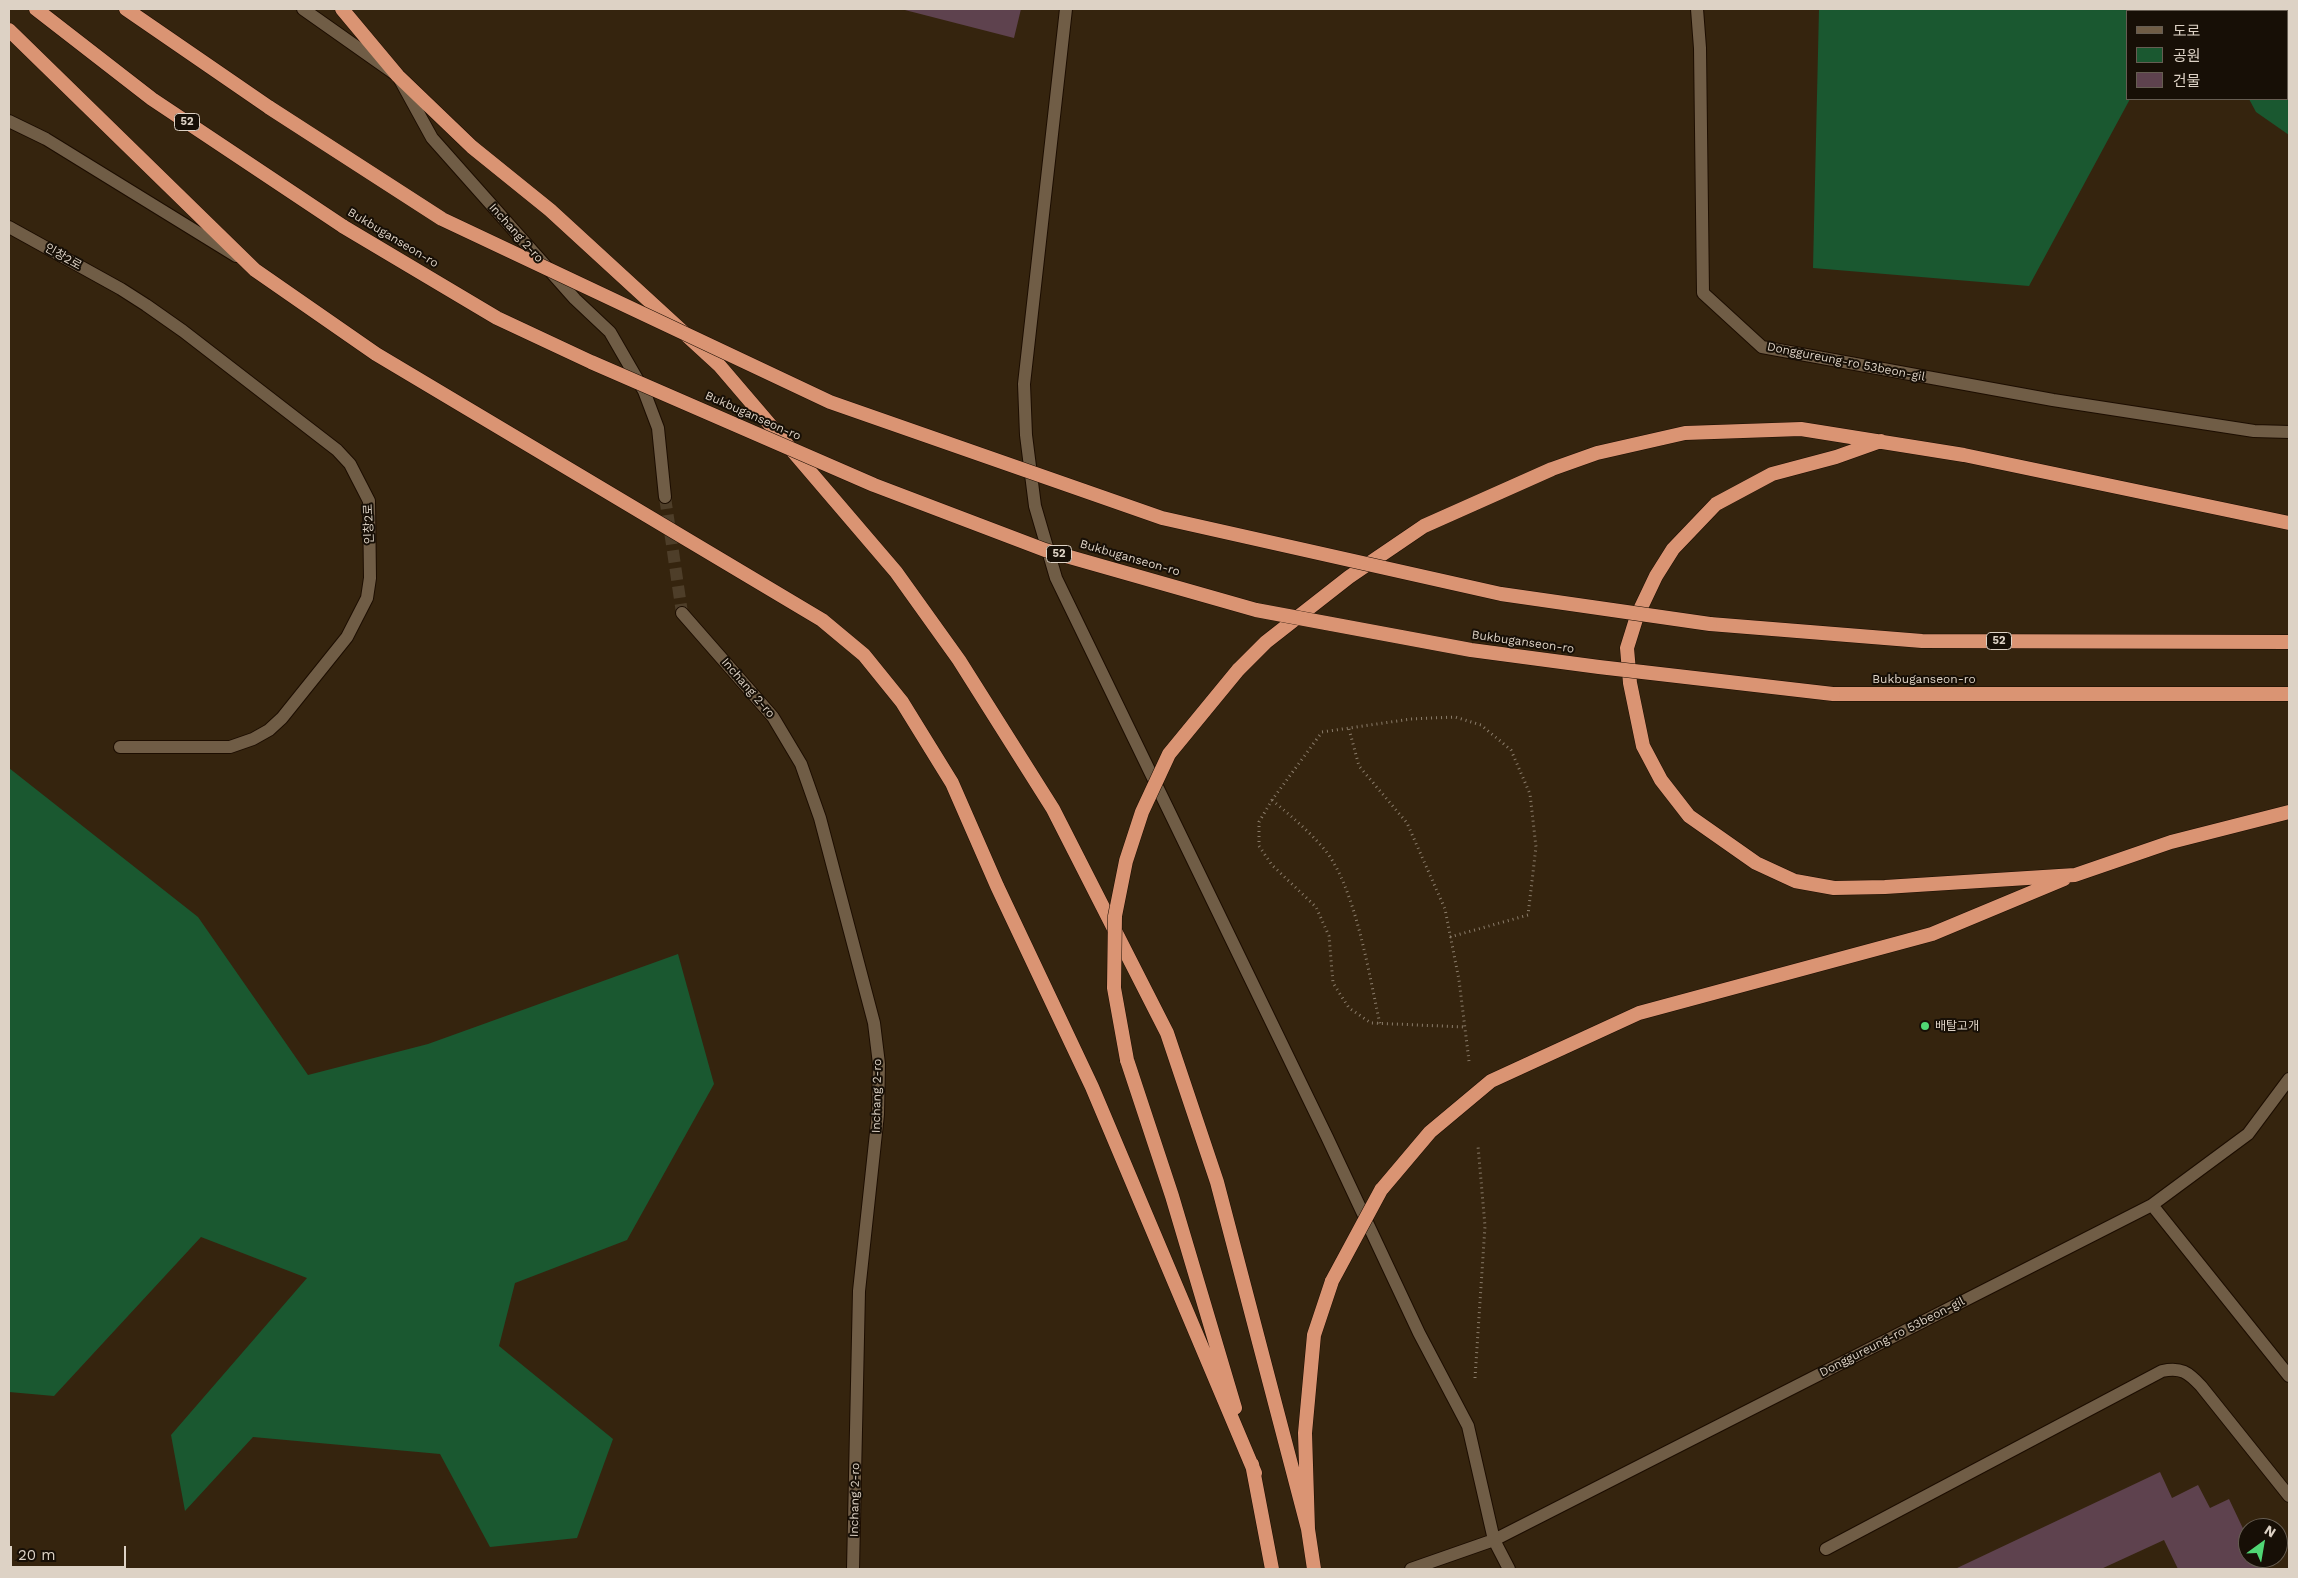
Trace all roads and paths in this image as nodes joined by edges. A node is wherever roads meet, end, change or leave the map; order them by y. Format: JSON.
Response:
{"nodes":[{"id":1,"x":36,"y":9,"type":"edge"},
{"id":2,"x":126,"y":9,"type":"edge"},
{"id":3,"x":303,"y":9,"type":"edge"},
{"id":4,"x":342,"y":9,"type":"edge"},
{"id":5,"x":1066,"y":9,"type":"edge"},
{"id":6,"x":1697,"y":9,"type":"edge"},
{"id":7,"x":9,"y":30,"type":"edge"},
{"id":8,"x":398,"y":76,"type":"junction"},
{"id":9,"x":9,"y":122,"type":"edge"},
{"id":10,"x":9,"y":227,"type":"edge"},
{"id":11,"x":246,"y":262,"type":"junction"},
{"id":12,"x":2289,"y":432,"type":"edge"},
{"id":13,"x":1881,"y":441,"type":"junction"},
{"id":14,"x":665,"y":497,"type":"tunnel mouth"},
{"id":15,"x":2289,"y":523,"type":"edge"},
{"id":16,"x":682,"y":613,"type":"tunnel mouth"},
{"id":17,"x":2289,"y":642,"type":"edge"},
{"id":18,"x":2289,"y":694,"type":"edge"},
{"id":19,"x":1349,"y":729,"type":"junction"},
{"id":20,"x":120,"y":747,"type":"dead end"},
{"id":21,"x":1272,"y":800,"type":"junction"},
{"id":22,"x":2289,"y":812,"type":"edge"},
{"id":23,"x":2075,"y":875,"type":"junction"},
{"id":24,"x":1450,"y":937,"type":"junction"},
{"id":25,"x":1380,"y":1024,"type":"junction"},
{"id":26,"x":1465,"y":1027,"type":"junction"},
{"id":27,"x":1469,"y":1061,"type":"dead end"},
{"id":28,"x":2289,"y":1079,"type":"edge"},
{"id":29,"x":1478,"y":1146,"type":"dead end"},
{"id":30,"x":2152,"y":1205,"type":"junction"},
{"id":31,"x":2289,"y":1376,"type":"edge"},
{"id":32,"x":1468,"y":1426,"type":"junction"},
{"id":33,"x":1254,"y":1473,"type":"junction"},
{"id":34,"x":2289,"y":1496,"type":"edge"},
{"id":35,"x":1308,"y":1529,"type":"junction"},
{"id":36,"x":1494,"y":1540,"type":"junction"},
{"id":37,"x":1826,"y":1549,"type":"dead end"},
{"id":38,"x":853,"y":1569,"type":"edge"},
{"id":39,"x":1272,"y":1569,"type":"edge"},
{"id":40,"x":1314,"y":1569,"type":"edge"},
{"id":41,"x":1411,"y":1569,"type":"edge"},
{"id":42,"x":1509,"y":1569,"type":"edge"}],
"edges":[{"from":1,"to":18,"type":"highway","name":"Bukbuganseon-ro","number":"52","bridge":true},
{"from":2,"to":17,"type":"highway","number":"52","bridge":true},
{"from":3,"to":8,"type":"street","name":"Inchang 2-ro"},
{"from":4,"to":8,"type":"highway"},
{"from":5,"to":32,"type":"street"},
{"from":6,"to":12,"type":"street","name":"Donggureung-ro 53beon-gil"},
{"from":7,"to":11,"type":"highway"},
{"from":8,"to":14,"type":"street","name":"Inchang 2-ro"},
{"from":8,"to":35,"type":"highway"},
{"from":9,"to":11,"type":"street"},
{"from":10,"to":20,"type":"street","name":"인창2로"},
{"from":11,"to":33,"type":"highway"},
{"from":13,"to":15,"type":"highway"},
{"from":13,"to":23,"type":"highway"},
{"from":13,"to":33,"type":"highway","bridge":true},
{"from":16,"to":38,"type":"street","name":"Inchang 2-ro"},
{"from":19,"to":21,"type":"path"},
{"from":19,"to":24,"type":"path"},
{"from":19,"to":24,"type":"path"},
{"from":21,"to":25,"type":"path"},
{"from":21,"to":25,"type":"path"},
{"from":22,"to":23,"type":"highway"},
{"from":23,"to":35,"type":"highway","bridge":true},
{"from":24,"to":26,"type":"path"},
{"from":25,"to":26,"type":"path"},
{"from":26,"to":27,"type":"path"},
{"from":28,"to":30,"type":"street","name":"Donggureung-ro 53beon-gil"},
{"from":29,"to":32,"type":"path"},
{"from":30,"to":31,"type":"street"},
{"from":30,"to":36,"type":"street","name":"Donggureung-ro 53beon-gil"},
{"from":32,"to":36,"type":"street"},
{"from":33,"to":39,"type":"highway"},
{"from":34,"to":37,"type":"street"},
{"from":35,"to":40,"type":"highway"},
{"from":36,"to":41,"type":"street","name":"Donggureung-ro 53beon-gil"},
{"from":36,"to":42,"type":"street"}]}
